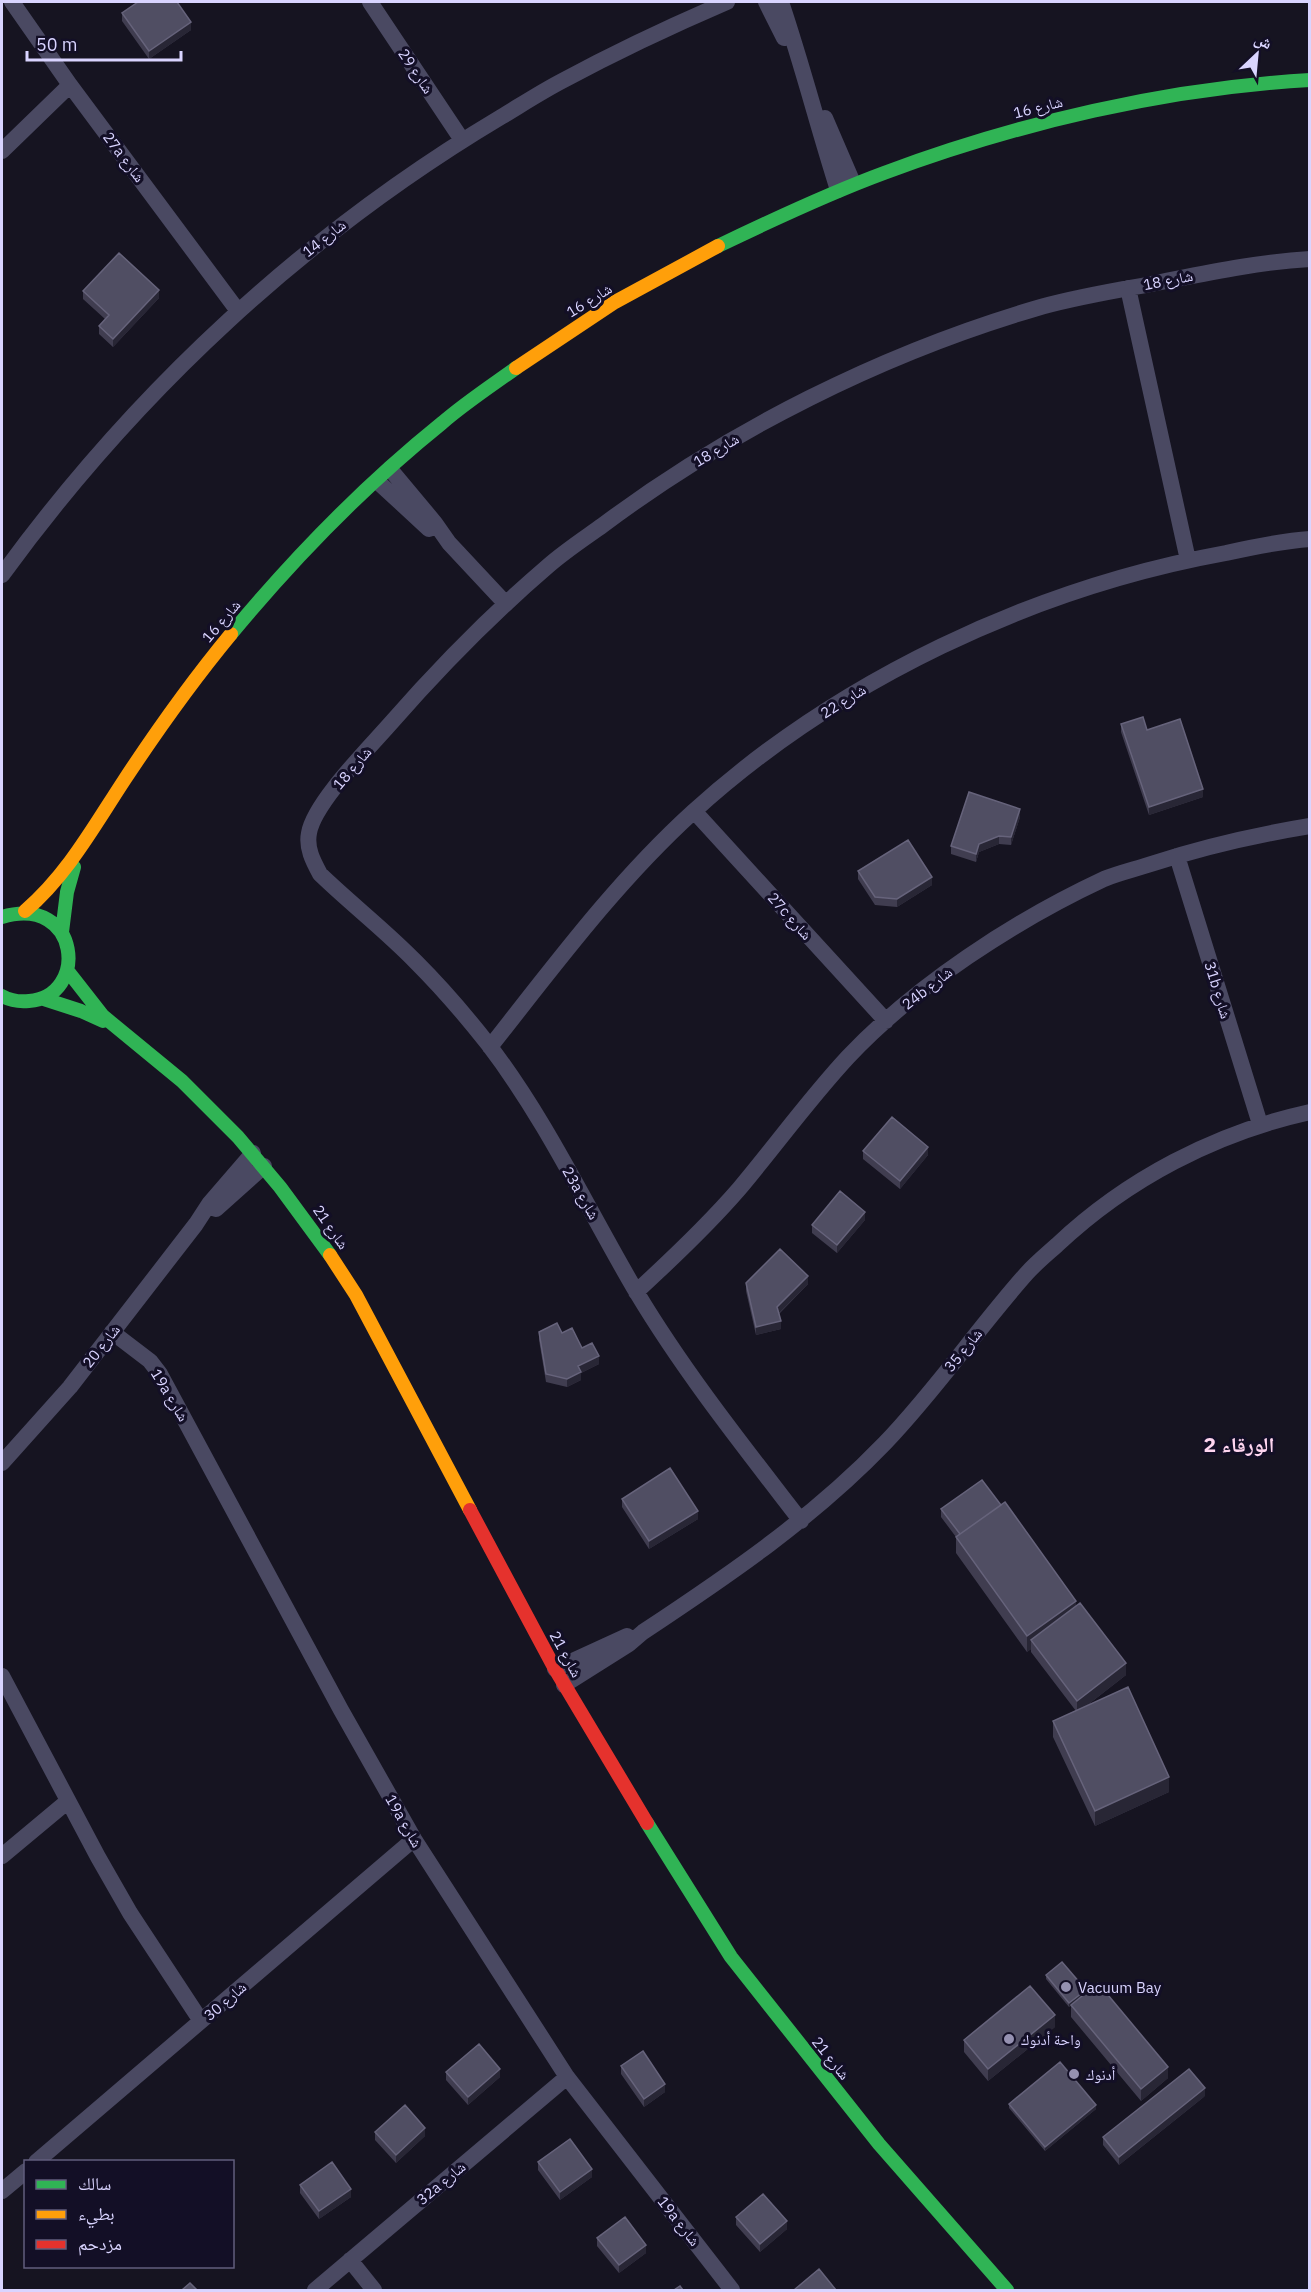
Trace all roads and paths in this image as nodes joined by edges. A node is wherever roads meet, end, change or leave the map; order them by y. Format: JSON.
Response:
{"nodes":[{"id":1,"x":12,"y":2,"type":"edge"},
{"id":2,"x":370,"y":2,"type":"edge"},
{"id":3,"x":727,"y":2,"type":"edge"},
{"id":4,"x":766,"y":2,"type":"edge"},
{"id":5,"x":781,"y":2,"type":"edge"},
{"id":6,"x":800,"y":61,"type":"junction"},
{"id":7,"x":1310,"y":80,"type":"edge"},
{"id":8,"x":70,"y":85,"type":"junction"},
{"id":9,"x":462,"y":140,"type":"junction"},
{"id":10,"x":2,"y":151,"type":"edge"},
{"id":11,"x":846,"y":187,"type":"junction"},
{"id":12,"x":1310,"y":259,"type":"edge"},
{"id":13,"x":1128,"y":288,"type":"junction"},
{"id":14,"x":238,"y":311,"type":"junction"},
{"id":15,"x":390,"y":468,"type":"junction"},
{"id":16,"x":377,"y":481,"type":"junction"},
{"id":17,"x":1310,"y":539,"type":"edge"},
{"id":18,"x":449,"y":543,"type":"junction"},
{"id":19,"x":1188,"y":560,"type":"junction"},
{"id":20,"x":2,"y":575,"type":"edge"},
{"id":21,"x":507,"y":604,"type":"junction"},
{"id":22,"x":694,"y":811,"type":"junction"},
{"id":23,"x":1310,"y":826,"type":"edge"},
{"id":24,"x":79,"y":854,"type":"junction"},
{"id":25,"x":1177,"y":856,"type":"junction"},
{"id":26,"x":334,"y":888,"type":"joint"},
{"id":27,"x":25,"y":911,"type":"junction"},
{"id":28,"x":2,"y":917,"type":"edge"},
{"id":29,"x":62,"y":932,"type":"junction"},
{"id":30,"x":67,"y":970,"type":"junction"},
{"id":31,"x":2,"y":996,"type":"edge"},
{"id":32,"x":44,"y":999,"type":"junction"},
{"id":33,"x":21,"y":1002,"type":"junction"},
{"id":34,"x":7,"y":1011,"type":"dead end"},
{"id":35,"x":886,"y":1021,"type":"junction"},
{"id":36,"x":116,"y":1028,"type":"junction"},
{"id":37,"x":490,"y":1047,"type":"junction"},
{"id":38,"x":1310,"y":1112,"type":"edge"},
{"id":39,"x":1260,"y":1124,"type":"junction"},
{"id":40,"x":253,"y":1153,"type":"junction"},
{"id":41,"x":264,"y":1166,"type":"junction"},
{"id":42,"x":196,"y":1224,"type":"junction"},
{"id":43,"x":636,"y":1292,"type":"junction"},
{"id":44,"x":112,"y":1332,"type":"junction"},
{"id":45,"x":2,"y":1463,"type":"edge"},
{"id":46,"x":801,"y":1521,"type":"junction"},
{"id":47,"x":643,"y":1632,"type":"junction"},
{"id":48,"x":555,"y":1669,"type":"junction"},
{"id":49,"x":2,"y":1676,"type":"edge"},
{"id":50,"x":564,"y":1685,"type":"junction"},
{"id":51,"x":68,"y":1801,"type":"junction"},
{"id":52,"x":414,"y":1839,"type":"junction"},
{"id":53,"x":2,"y":1856,"type":"edge"},
{"id":54,"x":201,"y":2021,"type":"junction"},
{"id":55,"x":567,"y":2077,"type":"junction"},
{"id":56,"x":38,"y":2160,"type":"edge"},
{"id":57,"x":24,"y":2172,"type":"edge"},
{"id":58,"x":2,"y":2191,"type":"edge"},
{"id":59,"x":350,"y":2260,"type":"junction"},
{"id":60,"x":315,"y":2290,"type":"edge"},
{"id":61,"x":374,"y":2290,"type":"edge"},
{"id":62,"x":732,"y":2290,"type":"edge"},
{"id":63,"x":1007,"y":2290,"type":"edge"}],
"edges":[{"from":1,"to":8,"type":"street","name":"27a شارع"},
{"from":2,"to":9,"type":"street","name":"شارع 29"},
{"from":3,"to":9,"type":"street","name":"شارع 14"},
{"from":4,"to":6,"type":"street"},
{"from":5,"to":6,"type":"street"},
{"from":6,"to":11,"type":"street"},
{"from":7,"to":11,"type":"street","name":"شارع 16"},
{"from":8,"to":10,"type":"street"},
{"from":8,"to":14,"type":"street","name":"27a شارع"},
{"from":9,"to":14,"type":"street","name":"شارع 14"},
{"from":11,"to":15,"type":"street","name":"شارع 16"},
{"from":12,"to":13,"type":"street","name":"شارع 18"},
{"from":13,"to":19,"type":"street"},
{"from":13,"to":21,"type":"street","name":"شارع 18"},
{"from":14,"to":20,"type":"street","name":"شارع 14"},
{"from":15,"to":16,"type":"street","name":"شارع 16"},
{"from":15,"to":18,"type":"street"},
{"from":16,"to":18,"type":"street"},
{"from":16,"to":24,"type":"street","name":"شارع 16"},
{"from":17,"to":19,"type":"street","name":"شارع 22"},
{"from":18,"to":21,"type":"street"},
{"from":19,"to":22,"type":"street","name":"شارع 22"},
{"from":21,"to":26,"type":"street","name":"شارع 18"},
{"from":22,"to":35,"type":"street","name":"27c شارع"},
{"from":22,"to":37,"type":"street","name":"شارع 22"},
{"from":23,"to":25,"type":"street","name":"24b شارع"},
{"from":24,"to":27,"type":"street","name":"شارع 16"},
{"from":24,"to":29,"type":"street","name":"شارع 16"},
{"from":25,"to":35,"type":"street","name":"24b شارع"},
{"from":25,"to":39,"type":"street","name":"31b شارع"},
{"from":26,"to":37,"type":"street","name":"23a شارع"},
{"from":27,"to":28,"type":"street"},
{"from":27,"to":29,"type":"street"},
{"from":29,"to":30,"type":"street","name":"شارع 16"},
{"from":30,"to":32,"type":"street"},
{"from":30,"to":36,"type":"street","name":"شارع 21"},
{"from":31,"to":33,"type":"street"},
{"from":32,"to":33,"type":"street"},
{"from":32,"to":36,"type":"street","name":"شارع 21"},
{"from":33,"to":34,"type":"street"},
{"from":35,"to":43,"type":"street","name":"24b شارع"},
{"from":36,"to":40,"type":"street","name":"شارع 21"},
{"from":37,"to":43,"type":"street","name":"23a شارع"},
{"from":38,"to":39,"type":"street","name":"شارع 35"},
{"from":39,"to":46,"type":"street","name":"شارع 35"},
{"from":40,"to":41,"type":"street","name":"شارع 21"},
{"from":40,"to":42,"type":"street","name":"شارع 20"},
{"from":41,"to":42,"type":"street","name":"شارع 20"},
{"from":41,"to":48,"type":"street","name":"شارع 21"},
{"from":42,"to":44,"type":"street","name":"شارع 20"},
{"from":43,"to":46,"type":"street","name":"23a شارع"},
{"from":44,"to":45,"type":"street","name":"شارع 20"},
{"from":44,"to":52,"type":"street","name":"19a شارع"},
{"from":46,"to":47,"type":"street","name":"شارع 35"},
{"from":47,"to":48,"type":"street","name":"شارع 35"},
{"from":47,"to":50,"type":"street","name":"شارع 35"},
{"from":48,"to":50,"type":"street","name":"شارع 21"},
{"from":49,"to":51,"type":"street"},
{"from":50,"to":63,"type":"street","name":"شارع 21"},
{"from":51,"to":53,"type":"street"},
{"from":51,"to":54,"type":"street"},
{"from":52,"to":54,"type":"street","name":"شارع 30"},
{"from":52,"to":55,"type":"street","name":"19a شارع"},
{"from":54,"to":56,"type":"street","name":"شارع 30"},
{"from":55,"to":59,"type":"street","name":"32a شارع"},
{"from":55,"to":62,"type":"street","name":"19a شارع"},
{"from":57,"to":58,"type":"street"},
{"from":59,"to":60,"type":"street","name":"32a شارع"},
{"from":59,"to":61,"type":"street"}]}
